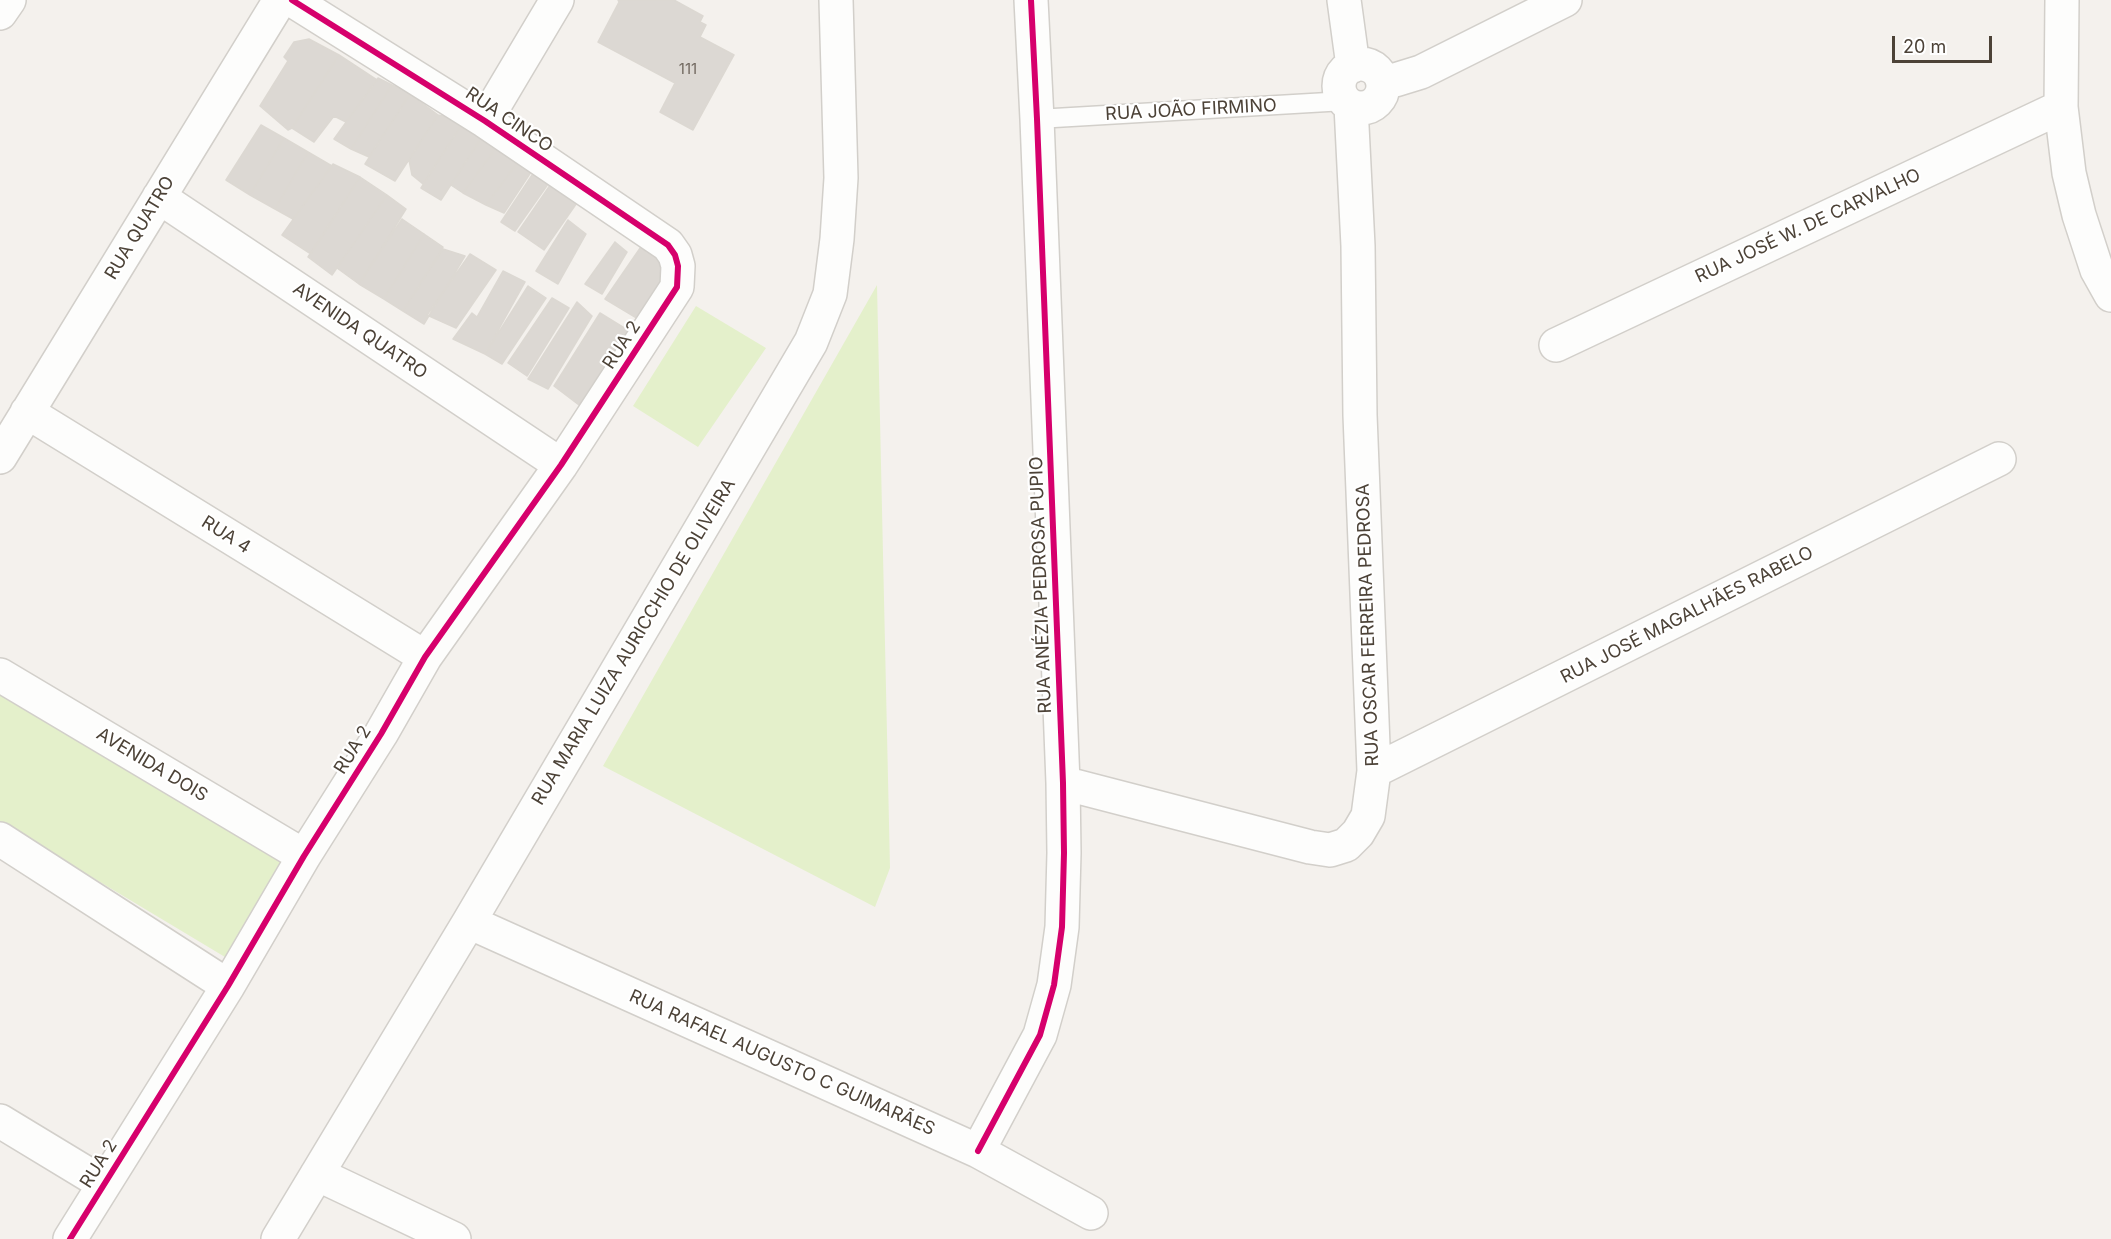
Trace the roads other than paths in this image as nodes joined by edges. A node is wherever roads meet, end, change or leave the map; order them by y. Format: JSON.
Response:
{"nodes":[{"id":1,"x":9,"y":0,"type":"edge"},
{"id":2,"x":280,"y":0,"type":"edge"},
{"id":3,"x":292,"y":0,"type":"edge"},
{"id":4,"x":557,"y":0,"type":"edge"},
{"id":5,"x":836,"y":0,"type":"edge"},
{"id":6,"x":1030,"y":0,"type":"edge"},
{"id":7,"x":1344,"y":0,"type":"edge"},
{"id":8,"x":1565,"y":0,"type":"edge"},
{"id":9,"x":2062,"y":0,"type":"edge"},
{"id":10,"x":0,"y":13,"type":"edge"},
{"id":11,"x":1353,"y":66,"type":"junction"},
{"id":12,"x":1382,"y":80,"type":"junction"},
{"id":13,"x":1348,"y":104,"type":"junction"},
{"id":14,"x":2061,"y":107,"type":"junction"},
{"id":15,"x":1037,"y":119,"type":"junction"},
{"id":16,"x":485,"y":121,"type":"junction"},
{"id":17,"x":159,"y":197,"type":"junction"},
{"id":18,"x":677,"y":287,"type":"joint"},
{"id":19,"x":2111,"y":295,"type":"edge"},
{"id":20,"x":1556,"y":345,"type":"dead end"},
{"id":21,"x":27,"y":412,"type":"junction"},
{"id":22,"x":0,"y":457,"type":"edge"},
{"id":23,"x":1999,"y":459,"type":"dead end"},
{"id":24,"x":561,"y":465,"type":"junction"},
{"id":25,"x":425,"y":657,"type":"junction"},
{"id":26,"x":0,"y":675,"type":"edge"},
{"id":27,"x":1374,"y":771,"type":"junction"},
{"id":28,"x":1063,"y":783,"type":"junction"},
{"id":29,"x":0,"y":839,"type":"edge"},
{"id":30,"x":304,"y":856,"type":"junction"},
{"id":31,"x":469,"y":922,"type":"junction"},
{"id":32,"x":228,"y":986,"type":"junction"},
{"id":33,"x":0,"y":1120,"type":"edge"},
{"id":34,"x":978,"y":1151,"type":"junction"},
{"id":35,"x":316,"y":1174,"type":"junction"},
{"id":36,"x":104,"y":1184,"type":"junction"},
{"id":37,"x":1091,"y":1213,"type":"dead end"},
{"id":38,"x":69,"y":1239,"type":"edge"},
{"id":39,"x":278,"y":1239,"type":"edge"},
{"id":40,"x":454,"y":1239,"type":"edge"}],
"edges":[{"from":1,"to":10,"type":"street"},
{"from":2,"to":17,"type":"street","name":"RUA QUATRO"},
{"from":3,"to":16,"type":"street","name":"RUA CINCO"},
{"from":4,"to":16,"type":"street"},
{"from":5,"to":31,"type":"street","name":"RUA MARIA LUIZA AURICCHIO DE OLIVEIRA"},
{"from":6,"to":15,"type":"street","name":"RUA ANÉZIA PEDROSA PUPIO"},
{"from":7,"to":11,"type":"street"},
{"from":8,"to":12,"type":"street"},
{"from":9,"to":14,"type":"street"},
{"from":11,"to":12,"type":"street"},
{"from":11,"to":13,"type":"street"},
{"from":12,"to":13,"type":"street"},
{"from":13,"to":15,"type":"lane","name":"RUA JOÃO FIRMINO"},
{"from":13,"to":27,"type":"street","name":"RUA OSCAR FERREIRA PEDROSA"},
{"from":14,"to":19,"type":"street"},
{"from":14,"to":20,"type":"street","name":"RUA JOSÉ W. DE CARVALHO"},
{"from":15,"to":28,"type":"street","name":"RUA ANÉZIA PEDROSA PUPIO"},
{"from":16,"to":18,"type":"street","name":"RUA CINCO"},
{"from":17,"to":21,"type":"street","name":"RUA QUATRO"},
{"from":17,"to":24,"type":"street","name":"AVENIDA QUATRO"},
{"from":18,"to":24,"type":"street","name":"RUA 2"},
{"from":21,"to":22,"type":"street","name":"RUA QUATRO"},
{"from":21,"to":25,"type":"street","name":"RUA 4"},
{"from":23,"to":27,"type":"street","name":"RUA JOSÉ MAGALHÃES RABELO"},
{"from":24,"to":25,"type":"street","name":"RUA 2"},
{"from":25,"to":30,"type":"street","name":"RUA 2"},
{"from":26,"to":30,"type":"street","name":"AVENIDA DOIS"},
{"from":27,"to":28,"type":"street","name":"RUA OSCAR FERREIRA PEDROSA"},
{"from":28,"to":34,"type":"street","name":"RUA ANÉZIA PEDROSA PUPIO"},
{"from":29,"to":32,"type":"street"},
{"from":30,"to":32,"type":"street","name":"RUA 2"},
{"from":31,"to":34,"type":"street","name":"RUA RAFAEL AUGUSTO C GUIMARÃES"},
{"from":31,"to":35,"type":"street","name":"RUA MARIA LUIZA AURICCHIO DE OLIVEIRA"},
{"from":32,"to":36,"type":"street","name":"RUA 2"},
{"from":33,"to":36,"type":"street"},
{"from":34,"to":37,"type":"street","name":"RUA RAFAEL AUGUSTO C GUIMARÃES"},
{"from":35,"to":39,"type":"street","name":"RUA MARIA LUIZA AURICCHIO DE OLIVEIRA"},
{"from":35,"to":40,"type":"street"},
{"from":36,"to":38,"type":"street","name":"RUA 2"}]}
